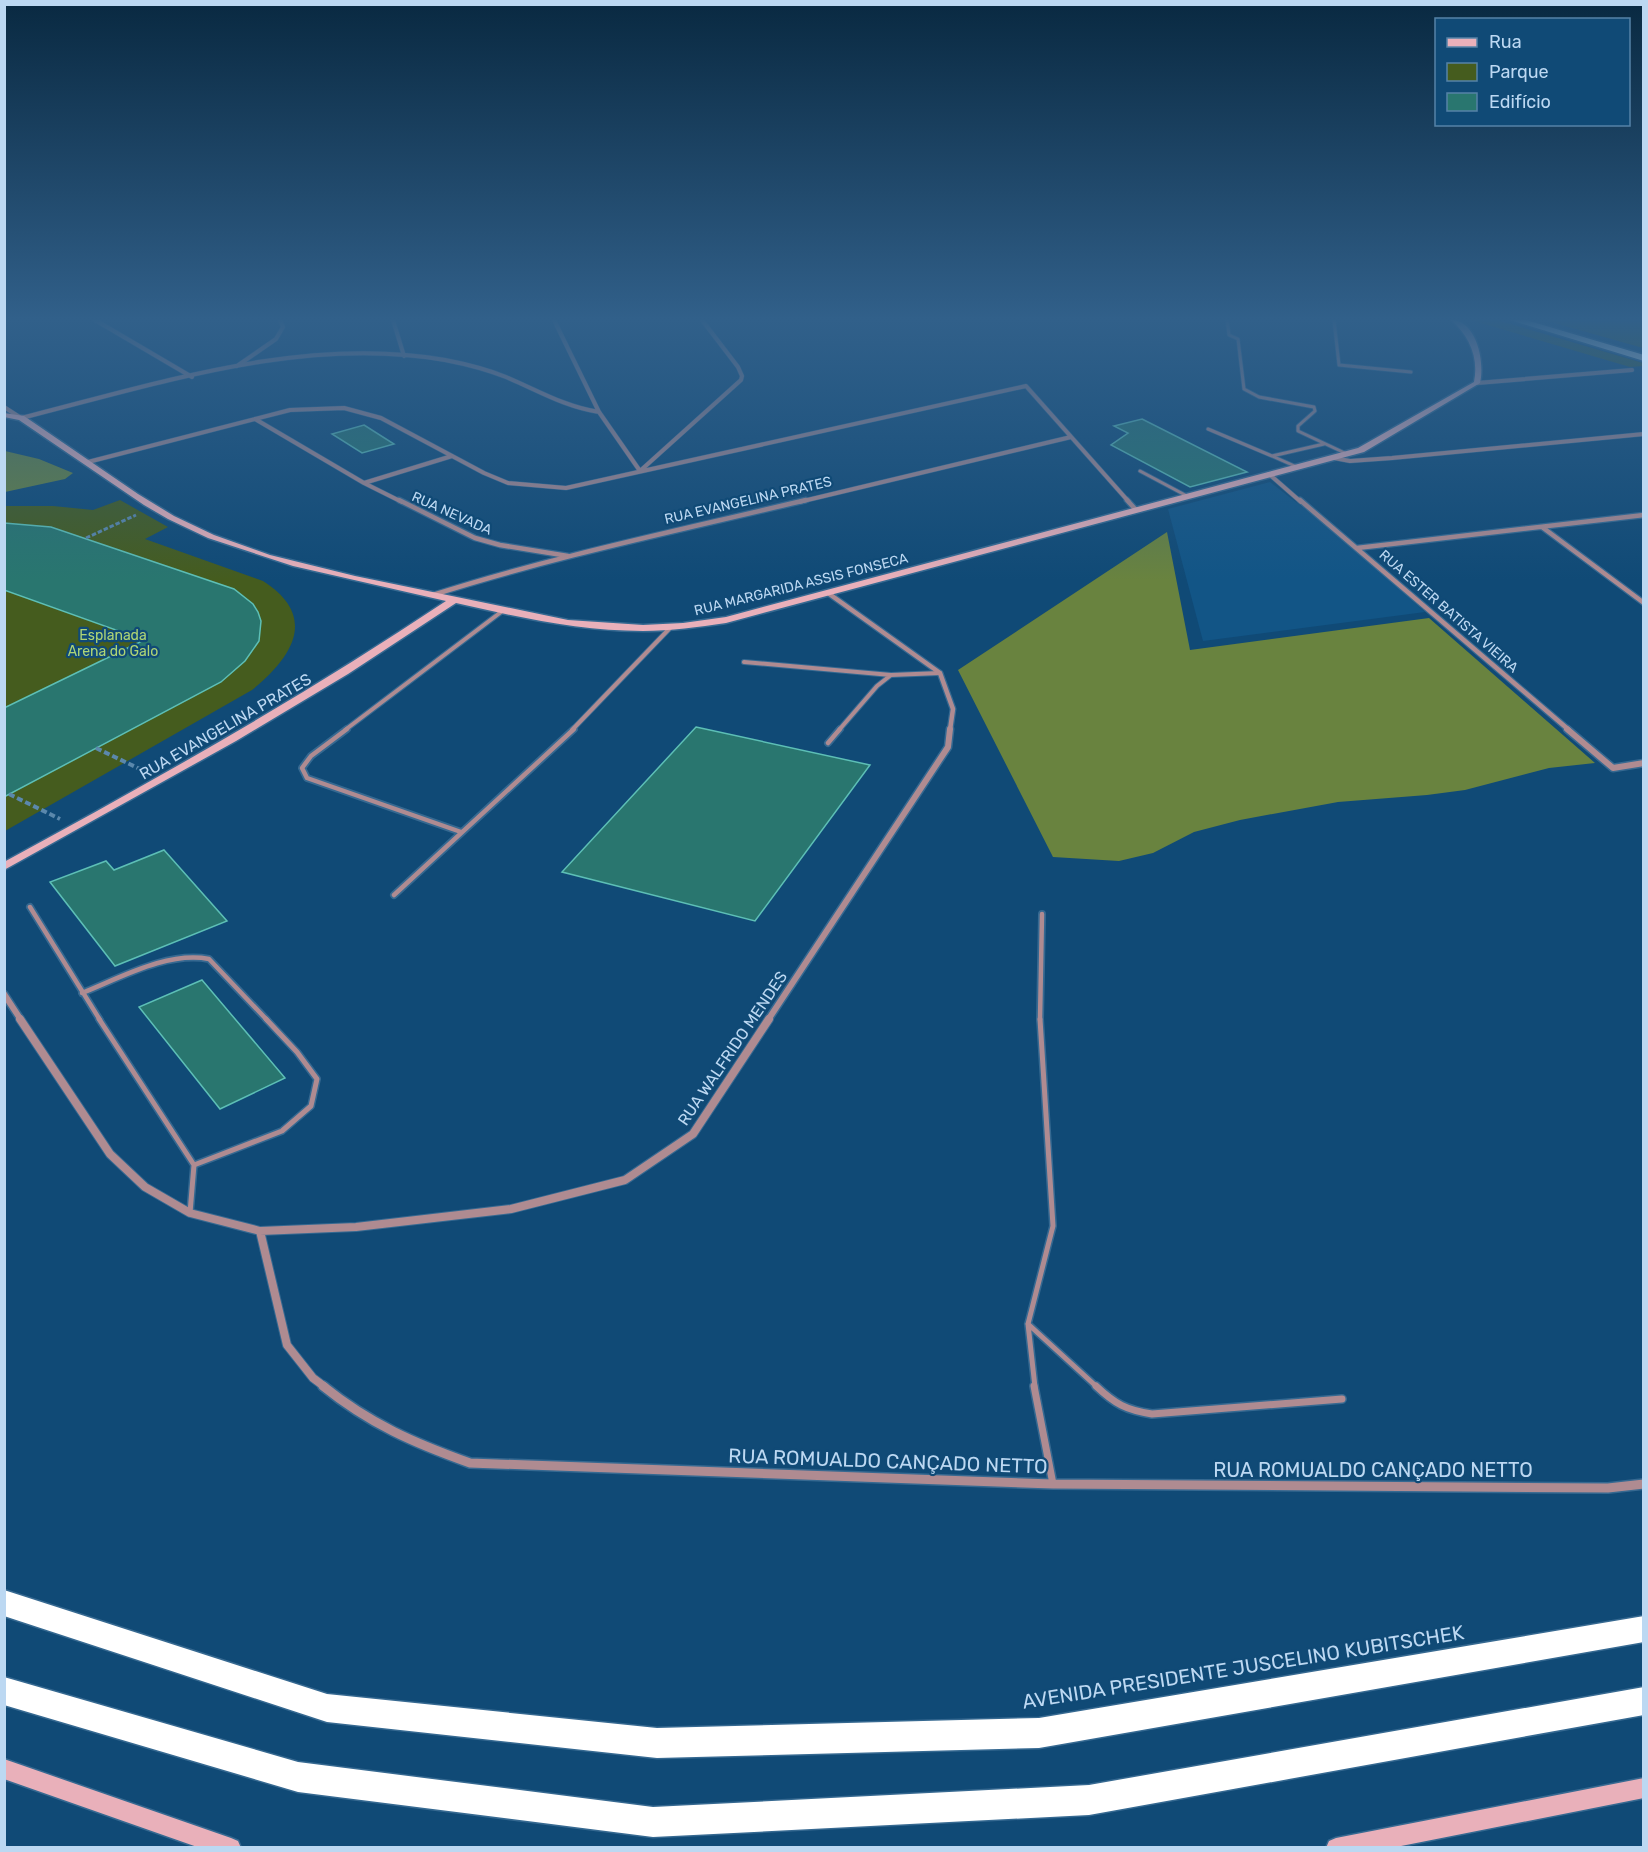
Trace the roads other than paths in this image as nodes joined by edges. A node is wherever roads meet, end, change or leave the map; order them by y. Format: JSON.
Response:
{"nodes":[{"id":1,"x":69,"y":406,"type":"edge"},
{"id":2,"x":569,"y":406,"type":"edge"},
{"id":3,"x":596,"y":406,"type":"edge"},
{"id":4,"x":712,"y":406,"type":"edge"},
{"id":5,"x":933,"y":406,"type":"edge"},
{"id":6,"x":1044,"y":406,"type":"edge"},
{"id":7,"x":1312,"y":406,"type":"edge"},
{"id":8,"x":1436,"y":406,"type":"edge"},
{"id":9,"x":4,"y":407,"type":"edge"},
{"id":10,"x":599,"y":412,"type":"junction"},
{"id":11,"x":4,"y":415,"type":"edge"},
{"id":12,"x":21,"y":418,"type":"junction"},
{"id":13,"x":255,"y":419,"type":"junction"},
{"id":14,"x":1208,"y":429,"type":"dead end"},
{"id":15,"x":1644,"y":434,"type":"edge"},
{"id":16,"x":1071,"y":437,"type":"junction"},
{"id":17,"x":1324,"y":444,"type":"junction"},
{"id":18,"x":1347,"y":454,"type":"junction"},
{"id":19,"x":452,"y":456,"type":"junction"},
{"id":20,"x":1272,"y":456,"type":"junction"},
{"id":21,"x":1334,"y":458,"type":"junction"},
{"id":22,"x":88,"y":462,"type":"junction"},
{"id":23,"x":1298,"y":467,"type":"junction"},
{"id":24,"x":640,"y":471,"type":"junction"},
{"id":25,"x":1140,"y":471,"type":"dead end"},
{"id":26,"x":1269,"y":474,"type":"junction"},
{"id":27,"x":364,"y":483,"type":"junction"},
{"id":28,"x":1187,"y":496,"type":"junction"},
{"id":29,"x":1136,"y":510,"type":"junction"},
{"id":30,"x":1644,"y":515,"type":"edge"},
{"id":31,"x":1542,"y":527,"type":"junction"},
{"id":32,"x":1358,"y":548,"type":"junction"},
{"id":33,"x":571,"y":556,"type":"junction"},
{"id":34,"x":828,"y":593,"type":"junction"},
{"id":35,"x":433,"y":595,"type":"junction"},
{"id":36,"x":454,"y":600,"type":"junction"},
{"id":37,"x":1644,"y":603,"type":"edge"},
{"id":38,"x":501,"y":612,"type":"junction"},
{"id":39,"x":670,"y":628,"type":"junction"},
{"id":40,"x":744,"y":662,"type":"dead end"},
{"id":41,"x":940,"y":672,"type":"junction"},
{"id":42,"x":891,"y":675,"type":"junction"},
{"id":43,"x":828,"y":743,"type":"dead end"},
{"id":44,"x":1644,"y":763,"type":"edge"},
{"id":45,"x":461,"y":831,"type":"junction"},
{"id":46,"x":4,"y":867,"type":"edge"},
{"id":47,"x":394,"y":895,"type":"dead end"},
{"id":48,"x":30,"y":907,"type":"dead end"},
{"id":49,"x":1042,"y":914,"type":"dead end"},
{"id":50,"x":82,"y":993,"type":"junction"},
{"id":51,"x":4,"y":994,"type":"edge"},
{"id":52,"x":194,"y":1165,"type":"junction"},
{"id":53,"x":190,"y":1213,"type":"junction"},
{"id":54,"x":260,"y":1231,"type":"junction"},
{"id":55,"x":1028,"y":1324,"type":"junction"},
{"id":56,"x":1342,"y":1399,"type":"dead end"},
{"id":57,"x":1053,"y":1484,"type":"junction"},
{"id":58,"x":1644,"y":1484,"type":"edge"},
{"id":59,"x":4,"y":1603,"type":"edge"},
{"id":60,"x":1644,"y":1629,"type":"edge"},
{"id":61,"x":4,"y":1690,"type":"edge"},
{"id":62,"x":1644,"y":1701,"type":"edge"},
{"id":63,"x":4,"y":1769,"type":"edge"},
{"id":64,"x":1644,"y":1788,"type":"edge"},
{"id":65,"x":231,"y":1848,"type":"edge"},
{"id":66,"x":1336,"y":1848,"type":"edge"}],
"edges":[{"from":1,"to":12,"type":"street"},
{"from":2,"to":10,"type":"street"},
{"from":3,"to":10,"type":"street"},
{"from":4,"to":24,"type":"street"},
{"from":5,"to":24,"type":"street"},
{"from":6,"to":16,"type":"street"},
{"from":7,"to":17,"type":"lane"},
{"from":8,"to":18,"type":"street","name":"RUA MARGARIDA ASSIS FONSECA"},
{"from":9,"to":12,"type":"street","name":"RUA MARGARIDA ASSIS FONSECA"},
{"from":10,"to":24,"type":"street"},
{"from":11,"to":12,"type":"street"},
{"from":12,"to":22,"type":"street","name":"RUA MARGARIDA ASSIS FONSECA"},
{"from":13,"to":19,"type":"street"},
{"from":13,"to":22,"type":"street"},
{"from":13,"to":27,"type":"street","name":"RUA NEVADA"},
{"from":14,"to":20,"type":"lane"},
{"from":15,"to":21,"type":"street"},
{"from":16,"to":29,"type":"street"},
{"from":16,"to":33,"type":"street","name":"RUA EVANGELINA PRATES"},
{"from":17,"to":18,"type":"lane"},
{"from":17,"to":20,"type":"lane"},
{"from":18,"to":21,"type":"street","name":"RUA MARGARIDA ASSIS FONSECA"},
{"from":19,"to":24,"type":"street"},
{"from":19,"to":27,"type":"street","name":"RUA NEVADA"},
{"from":20,"to":23,"type":"lane"},
{"from":21,"to":23,"type":"street","name":"RUA MARGARIDA ASSIS FONSECA"},
{"from":22,"to":35,"type":"street","name":"RUA MARGARIDA ASSIS FONSECA"},
{"from":23,"to":26,"type":"street","name":"RUA MARGARIDA ASSIS FONSECA"},
{"from":25,"to":28,"type":"lane"},
{"from":26,"to":28,"type":"street","name":"RUA MARGARIDA ASSIS FONSECA"},
{"from":26,"to":32,"type":"street","name":"RUA ESTER BATISTA VIEIRA"},
{"from":27,"to":33,"type":"street","name":"RUA NEVADA"},
{"from":28,"to":29,"type":"street","name":"RUA MARGARIDA ASSIS FONSECA"},
{"from":29,"to":34,"type":"street","name":"RUA MARGARIDA ASSIS FONSECA"},
{"from":30,"to":31,"type":"street"},
{"from":31,"to":32,"type":"street"},
{"from":31,"to":37,"type":"street"},
{"from":32,"to":44,"type":"street","name":"RUA ESTER BATISTA VIEIRA"},
{"from":33,"to":35,"type":"street","name":"RUA EVANGELINA PRATES"},
{"from":34,"to":39,"type":"street","name":"RUA MARGARIDA ASSIS FONSECA"},
{"from":34,"to":41,"type":"street"},
{"from":35,"to":36,"type":"street","name":"RUA MARGARIDA ASSIS FONSECA"},
{"from":36,"to":38,"type":"street","name":"RUA MARGARIDA ASSIS FONSECA"},
{"from":36,"to":46,"type":"street","name":"RUA EVANGELINA PRATES"},
{"from":38,"to":39,"type":"street","name":"RUA MARGARIDA ASSIS FONSECA"},
{"from":38,"to":45,"type":"lane"},
{"from":39,"to":45,"type":"lane"},
{"from":40,"to":42,"type":"lane"},
{"from":41,"to":42,"type":"lane"},
{"from":41,"to":54,"type":"street","name":"RUA WALFRIDO MENDES"},
{"from":42,"to":43,"type":"lane"},
{"from":45,"to":47,"type":"lane"},
{"from":48,"to":50,"type":"lane"},
{"from":49,"to":55,"type":"lane"},
{"from":50,"to":52,"type":"lane"},
{"from":50,"to":52,"type":"lane"},
{"from":51,"to":53,"type":"street","name":"RUA WALFRIDO MENDES"},
{"from":52,"to":53,"type":"lane"},
{"from":53,"to":54,"type":"street","name":"RUA WALFRIDO MENDES"},
{"from":54,"to":57,"type":"street","name":"RUA ROMUALDO CANÇADO NETTO"},
{"from":55,"to":56,"type":"lane"},
{"from":55,"to":57,"type":"lane"},
{"from":57,"to":58,"type":"street","name":"RUA ROMUALDO CANÇADO NETTO"},
{"from":59,"to":60,"type":"highway","name":"AVENIDA PRESIDENTE JUSCELINO KUBITSCHEK"},
{"from":61,"to":62,"type":"highway"},
{"from":63,"to":65,"type":"street"},
{"from":64,"to":66,"type":"street"}]}
